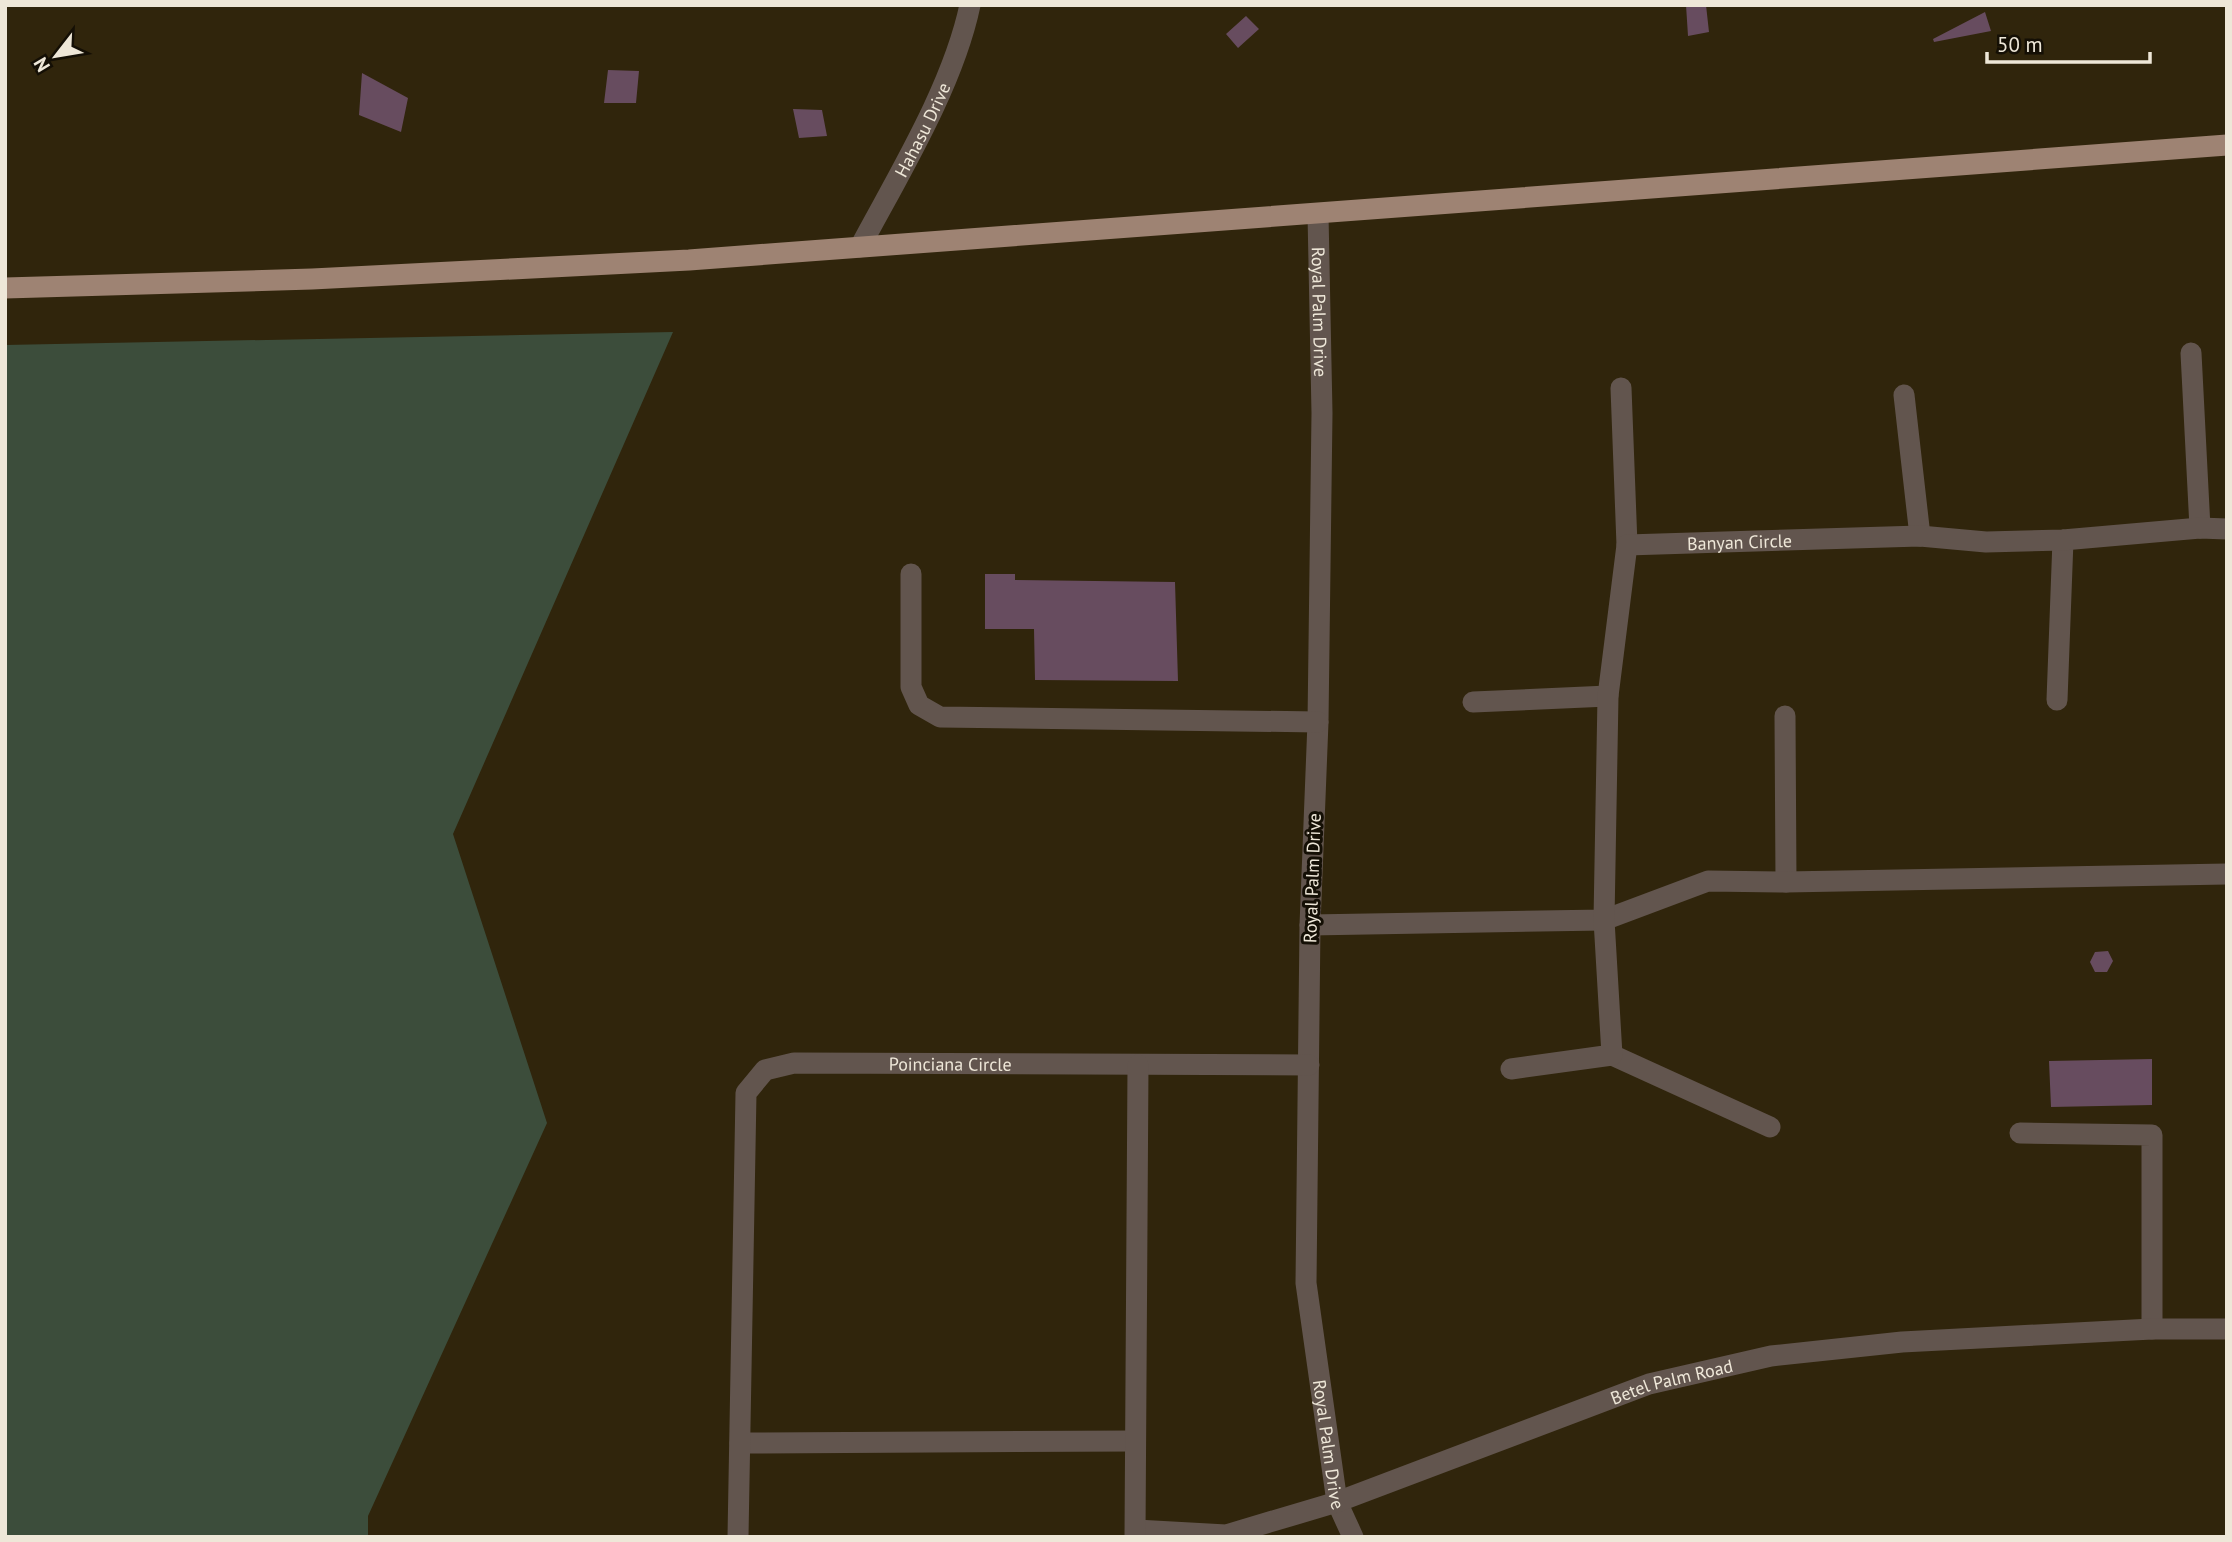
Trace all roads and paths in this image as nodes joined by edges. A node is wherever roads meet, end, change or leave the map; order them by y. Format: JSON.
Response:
{"nodes":[{"id":1,"x":970,"y":5,"type":"edge"},
{"id":2,"x":2227,"y":145,"type":"edge"},
{"id":3,"x":1318,"y":214,"type":"junction"},
{"id":4,"x":860,"y":247,"type":"junction"},
{"id":5,"x":5,"y":288,"type":"edge"},
{"id":6,"x":2191,"y":353,"type":"dead end"},
{"id":7,"x":1621,"y":388,"type":"dead end"},
{"id":8,"x":1904,"y":395,"type":"dead end"},
{"id":9,"x":2200,"y":528,"type":"junction"},
{"id":10,"x":2227,"y":529,"type":"edge"},
{"id":11,"x":1920,"y":536,"type":"junction"},
{"id":12,"x":2063,"y":540,"type":"junction"},
{"id":13,"x":1627,"y":545,"type":"junction"},
{"id":14,"x":911,"y":574,"type":"dead end"},
{"id":15,"x":1608,"y":696,"type":"junction"},
{"id":16,"x":2057,"y":700,"type":"dead end"},
{"id":17,"x":1473,"y":702,"type":"dead end"},
{"id":18,"x":1785,"y":716,"type":"dead end"},
{"id":19,"x":1318,"y":722,"type":"junction"},
{"id":20,"x":2227,"y":874,"type":"edge"},
{"id":21,"x":1786,"y":882,"type":"junction"},
{"id":22,"x":1604,"y":920,"type":"junction"},
{"id":23,"x":1310,"y":925,"type":"junction"},
{"id":24,"x":1612,"y":1055,"type":"junction"},
{"id":25,"x":1138,"y":1065,"type":"junction"},
{"id":26,"x":1309,"y":1065,"type":"junction"},
{"id":27,"x":1511,"y":1069,"type":"dead end"},
{"id":28,"x":1769,"y":1127,"type":"dead end"},
{"id":29,"x":2021,"y":1133,"type":"dead end"},
{"id":30,"x":2152,"y":1329,"type":"junction"},
{"id":31,"x":2227,"y":1329,"type":"edge"},
{"id":32,"x":1135,"y":1441,"type":"junction"},
{"id":33,"x":740,"y":1443,"type":"junction"},
{"id":34,"x":1337,"y":1502,"type":"junction"},
{"id":35,"x":1136,"y":1533,"type":"edge"},
{"id":36,"x":738,"y":1537,"type":"edge"},
{"id":37,"x":1353,"y":1537,"type":"edge"}],
"edges":[{"from":1,"to":4,"type":"street","name":"Hahasu Drive"},
{"from":2,"to":3,"type":"main road"},
{"from":3,"to":4,"type":"main road"},
{"from":3,"to":19,"type":"street","name":"Royal Palm Drive"},
{"from":4,"to":5,"type":"main road"},
{"from":6,"to":9,"type":"street"},
{"from":7,"to":13,"type":"street"},
{"from":8,"to":11,"type":"street"},
{"from":9,"to":10,"type":"street","name":"Banyan Circle"},
{"from":9,"to":12,"type":"street","name":"Banyan Circle"},
{"from":11,"to":12,"type":"street","name":"Banyan Circle"},
{"from":11,"to":13,"type":"street","name":"Banyan Circle"},
{"from":12,"to":16,"type":"street"},
{"from":13,"to":15,"type":"street"},
{"from":14,"to":19,"type":"street"},
{"from":15,"to":17,"type":"street"},
{"from":15,"to":22,"type":"street"},
{"from":18,"to":21,"type":"street"},
{"from":19,"to":23,"type":"street","name":"Royal Palm Drive"},
{"from":20,"to":21,"type":"street"},
{"from":21,"to":22,"type":"street"},
{"from":22,"to":23,"type":"street"},
{"from":22,"to":24,"type":"street"},
{"from":23,"to":26,"type":"street","name":"Royal Palm Drive"},
{"from":24,"to":27,"type":"street"},
{"from":24,"to":28,"type":"street"},
{"from":25,"to":26,"type":"street","name":"Poinciana Circle"},
{"from":25,"to":32,"type":"street"},
{"from":25,"to":33,"type":"street","name":"Poinciana Circle"},
{"from":26,"to":34,"type":"street","name":"Royal Palm Drive"},
{"from":29,"to":30,"type":"street"},
{"from":30,"to":31,"type":"street","name":"Betel Palm Road"},
{"from":30,"to":34,"type":"street","name":"Betel Palm Road"},
{"from":32,"to":33,"type":"street"},
{"from":32,"to":35,"type":"street"},
{"from":33,"to":36,"type":"street","name":"Poinciana Circle"},
{"from":34,"to":35,"type":"street","name":"Betel Palm Road"},
{"from":34,"to":37,"type":"street","name":"Royal Palm Drive"}]}
